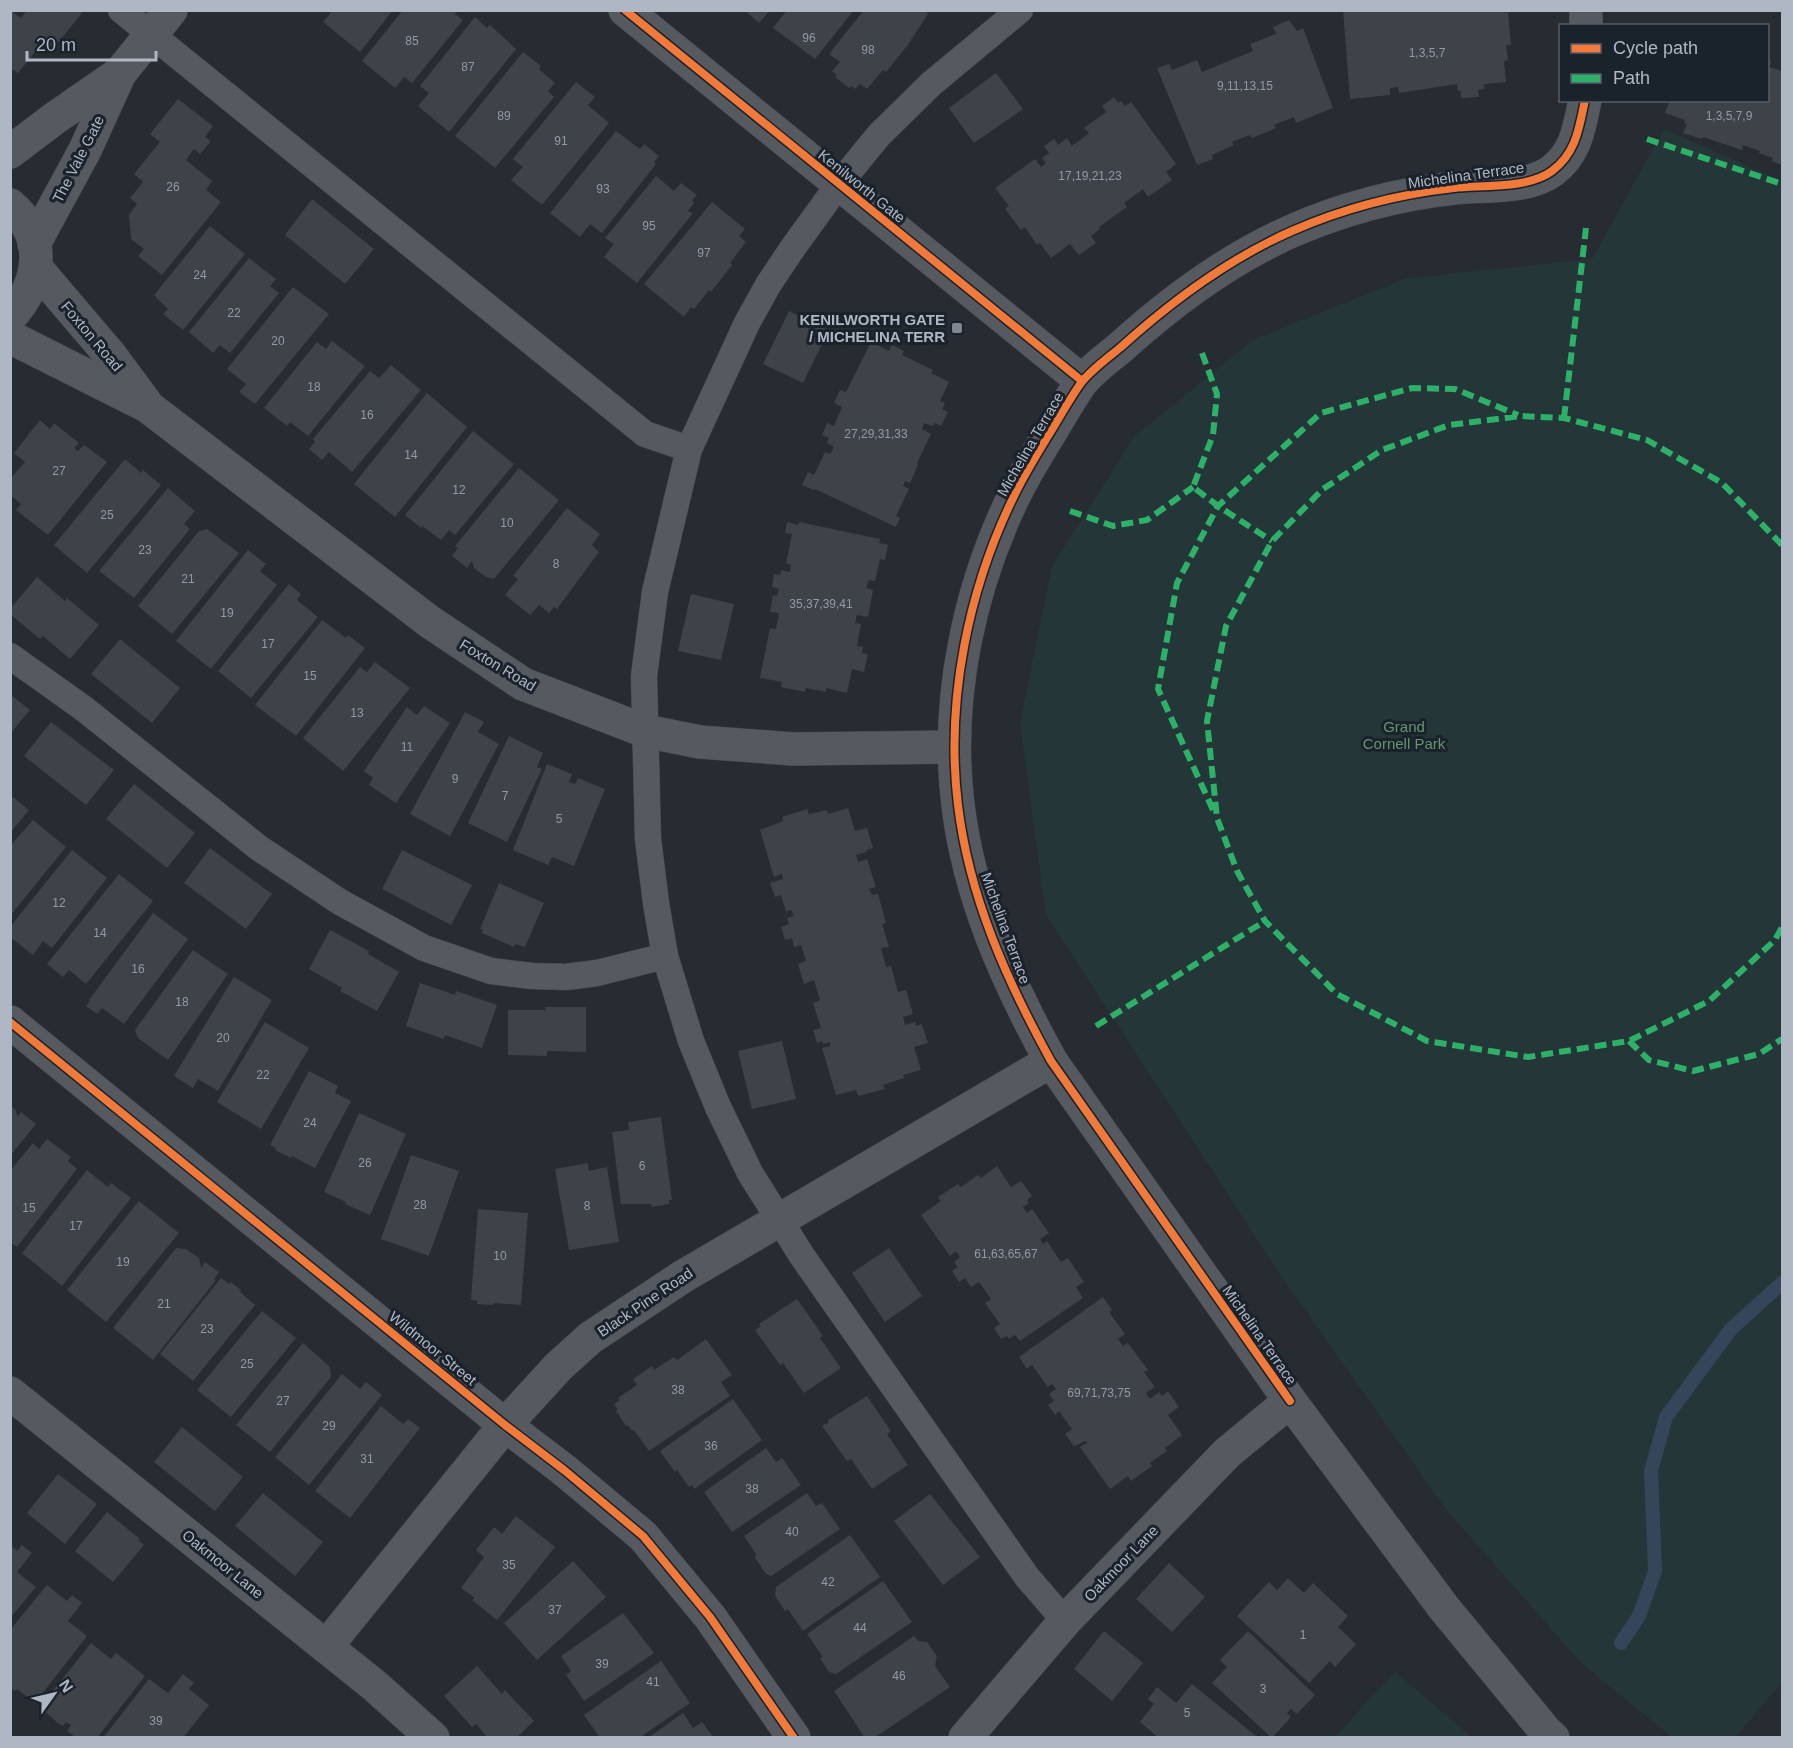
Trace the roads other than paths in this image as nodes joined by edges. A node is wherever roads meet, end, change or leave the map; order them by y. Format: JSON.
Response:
{"nodes":[{"id":1,"x":121,"y":10,"type":"edge"},
{"id":2,"x":625,"y":10,"type":"edge"},
{"id":3,"x":1020,"y":10,"type":"edge"},
{"id":4,"x":161,"y":23,"type":"edge"},
{"id":5,"x":120,"y":73,"type":"junction"},
{"id":6,"x":1585,"y":102,"type":"edge"},
{"id":7,"x":10,"y":152,"type":"edge"},
{"id":8,"x":839,"y":184,"type":"junction"},
{"id":9,"x":10,"y":205,"type":"edge"},
{"id":10,"x":35,"y":256,"type":"junction"},
{"id":11,"x":10,"y":317,"type":"edge"},
{"id":12,"x":10,"y":337,"type":"edge"},
{"id":13,"x":1083,"y":381,"type":"junction"},
{"id":14,"x":147,"y":406,"type":"junction"},
{"id":15,"x":689,"y":449,"type":"junction"},
{"id":16,"x":10,"y":656,"type":"edge"},
{"id":17,"x":645,"y":731,"type":"junction"},
{"id":18,"x":954,"y":747,"type":"junction"},
{"id":19,"x":665,"y":956,"type":"junction"},
{"id":20,"x":10,"y":1022,"type":"edge"},
{"id":21,"x":1051,"y":1061,"type":"junction"},
{"id":22,"x":778,"y":1219,"type":"junction"},
{"id":23,"x":10,"y":1393,"type":"edge"},
{"id":24,"x":1290,"y":1401,"type":"junction"},
{"id":25,"x":505,"y":1425,"type":"junction"},
{"id":26,"x":1065,"y":1621,"type":"junction"},
{"id":27,"x":326,"y":1647,"type":"junction"},
{"id":28,"x":433,"y":1737,"type":"edge"},
{"id":29,"x":794,"y":1737,"type":"edge"},
{"id":30,"x":965,"y":1737,"type":"edge"},
{"id":31,"x":1553,"y":1737,"type":"edge"}],
"edges":[{"from":1,"to":4,"type":"lane"},
{"from":2,"to":8,"type":"street","name":"Kenilworth Gate"},
{"from":3,"to":8,"type":"lane"},
{"from":4,"to":5,"type":"street","name":"The Vale Gate"},
{"from":4,"to":15,"type":"lane"},
{"from":5,"to":7,"type":"street","name":"The Vale Gate"},
{"from":5,"to":10,"type":"street","name":"The Vale Gate"},
{"from":6,"to":13,"type":"street","name":"Michelina Terrace"},
{"from":8,"to":13,"type":"street","name":"Kenilworth Gate"},
{"from":8,"to":15,"type":"lane"},
{"from":9,"to":10,"type":"street","name":"Foxton Road"},
{"from":10,"to":11,"type":"street","name":"The Vale Gate"},
{"from":10,"to":14,"type":"street","name":"Foxton Road"},
{"from":12,"to":14,"type":"street","name":"Foxton Road"},
{"from":13,"to":18,"type":"street","name":"Michelina Terrace"},
{"from":14,"to":17,"type":"street","name":"Foxton Road"},
{"from":15,"to":17,"type":"lane"},
{"from":16,"to":19,"type":"lane"},
{"from":17,"to":18,"type":"street","name":"Foxton Road"},
{"from":17,"to":19,"type":"lane"},
{"from":18,"to":21,"type":"street","name":"Michelina Terrace"},
{"from":19,"to":22,"type":"lane"},
{"from":20,"to":25,"type":"street","name":"Wildmoor Street"},
{"from":21,"to":22,"type":"street","name":"Black Pine Road"},
{"from":21,"to":24,"type":"street","name":"Michelina Terrace"},
{"from":22,"to":25,"type":"street","name":"Black Pine Road"},
{"from":22,"to":26,"type":"lane"},
{"from":23,"to":27,"type":"street","name":"Oakmoor Lane"},
{"from":24,"to":26,"type":"street","name":"Oakmoor Lane"},
{"from":24,"to":31,"type":"street","name":"Michelina Terrace"},
{"from":25,"to":27,"type":"street","name":"Black Pine Road"},
{"from":25,"to":29,"type":"street","name":"Wildmoor Street"},
{"from":26,"to":30,"type":"street","name":"Oakmoor Lane"},
{"from":27,"to":28,"type":"street","name":"Oakmoor Lane"}]}
